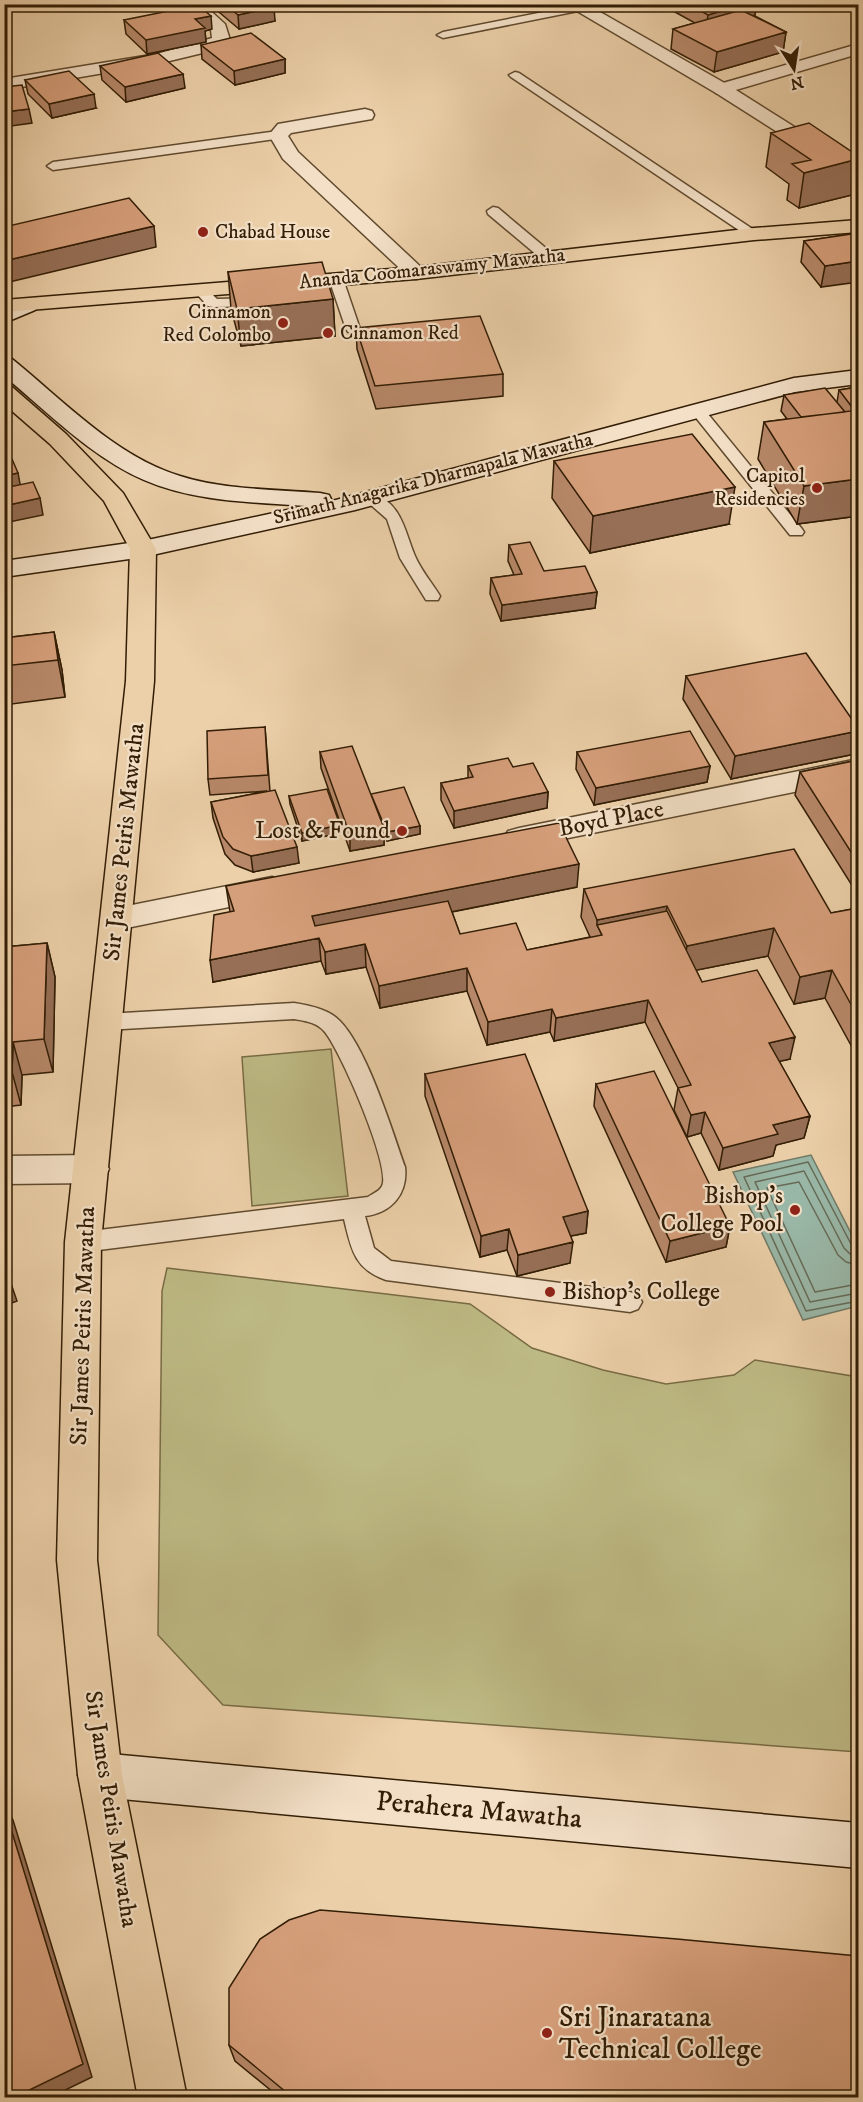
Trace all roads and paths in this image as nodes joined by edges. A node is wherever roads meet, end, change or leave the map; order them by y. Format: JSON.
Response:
{"nodes":[{"id":1,"x":18,"y":4,"type":"edge"},
{"id":2,"x":192,"y":4,"type":"edge"},
{"id":3,"x":576,"y":6,"type":"edge"},
{"id":4,"x":4,"y":8,"type":"edge"},
{"id":5,"x":443,"y":35,"type":"dead end"},
{"id":6,"x":858,"y":50,"type":"edge"},
{"id":7,"x":515,"y":75,"type":"dead end"},
{"id":8,"x":4,"y":85,"type":"edge"},
{"id":9,"x":722,"y":89,"type":"junction"},
{"id":10,"x":365,"y":115,"type":"dead end"},
{"id":11,"x":278,"y":135,"type":"junction"},
{"id":12,"x":53,"y":166,"type":"dead end"},
{"id":13,"x":858,"y":175,"type":"edge"},
{"id":14,"x":493,"y":211,"type":"dead end"},
{"id":15,"x":858,"y":226,"type":"edge"},
{"id":16,"x":754,"y":234,"type":"junction"},
{"id":17,"x":549,"y":258,"type":"junction"},
{"id":18,"x":416,"y":273,"type":"junction"},
{"id":19,"x":320,"y":286,"type":"junction"},
{"id":20,"x":200,"y":290,"type":"junction"},
{"id":21,"x":275,"y":300,"type":"edge"},
{"id":22,"x":4,"y":302,"type":"edge"},
{"id":23,"x":27,"y":305,"type":"junction"},
{"id":24,"x":4,"y":306,"type":"edge"},
{"id":25,"x":4,"y":317,"type":"edge"},
{"id":26,"x":353,"y":329,"type":"dead end"},
{"id":27,"x":4,"y":364,"type":"edge"},
{"id":28,"x":858,"y":377,"type":"edge"},
{"id":29,"x":4,"y":392,"type":"edge"},
{"id":30,"x":698,"y":411,"type":"junction"},
{"id":31,"x":364,"y":500,"type":"junction"},
{"id":32,"x":796,"y":532,"type":"dead end"},
{"id":33,"x":143,"y":549,"type":"junction"},
{"id":34,"x":4,"y":569,"type":"edge"},
{"id":35,"x":432,"y":596,"type":"dead end"},
{"id":36,"x":858,"y":769,"type":"edge"},
{"id":37,"x":488,"y":844,"type":"edge"},
{"id":38,"x":303,"y":882,"type":"edge"},
{"id":39,"x":117,"y":919,"type":"junction"},
{"id":40,"x":106,"y":1022,"type":"junction"},
{"id":41,"x":92,"y":1168,"type":"junction"},
{"id":42,"x":4,"y":1170,"type":"edge"},
{"id":43,"x":352,"y":1208,"type":"junction"},
{"id":44,"x":82,"y":1242,"type":"junction"},
{"id":45,"x":630,"y":1302,"type":"dead end"},
{"id":46,"x":100,"y":1775,"type":"junction"},
{"id":47,"x":858,"y":1846,"type":"edge"},
{"id":48,"x":163,"y":2097,"type":"edge"}],
"edges":[{"from":1,"to":4,"type":"street"},
{"from":2,"to":8,"type":"street"},
{"from":3,"to":5,"type":"lane"},
{"from":3,"to":9,"type":"street"},
{"from":6,"to":9,"type":"street"},
{"from":7,"to":16,"type":"lane"},
{"from":9,"to":13,"type":"street"},
{"from":10,"to":11,"type":"street"},
{"from":11,"to":12,"type":"lane"},
{"from":11,"to":18,"type":"street"},
{"from":14,"to":17,"type":"lane"},
{"from":15,"to":16,"type":"highway","name":"Ananda Coomaraswamy Mawatha"},
{"from":16,"to":17,"type":"highway","name":"Ananda Coomaraswamy Mawatha"},
{"from":17,"to":18,"type":"highway","name":"Ananda Coomaraswamy Mawatha"},
{"from":18,"to":19,"type":"highway","name":"Ananda Coomaraswamy Mawatha"},
{"from":19,"to":20,"type":"highway","name":"Ananda Coomaraswamy Mawatha"},
{"from":19,"to":26,"type":"lane"},
{"from":20,"to":21,"type":"lane"},
{"from":20,"to":23,"type":"highway","name":"Ananda Coomaraswamy Mawatha"},
{"from":22,"to":23,"type":"highway"},
{"from":23,"to":24,"type":"highway","name":"Ananda Coomaraswamy Mawatha"},
{"from":23,"to":25,"type":"street"},
{"from":27,"to":31,"type":"street"},
{"from":28,"to":30,"type":"street","name":"Srimath Anagarika Dharmapala Mawatha"},
{"from":29,"to":33,"type":"highway"},
{"from":30,"to":31,"type":"street","name":"Srimath Anagarika Dharmapala Mawatha"},
{"from":30,"to":32,"type":"lane"},
{"from":31,"to":33,"type":"street","name":"Srimath Anagarika Dharmapala Mawatha"},
{"from":31,"to":35,"type":"lane"},
{"from":33,"to":34,"type":"street","name":"Srimath Anagarika Dharmapala Mawatha"},
{"from":33,"to":39,"type":"highway","name":"Sir James Peiris Mawatha"},
{"from":36,"to":37,"type":"street","name":"Boyd Place"},
{"from":38,"to":39,"type":"street"},
{"from":39,"to":40,"type":"highway","name":"Sir James Peiris Mawatha"},
{"from":40,"to":41,"type":"highway","name":"Sir James Peiris Mawatha"},
{"from":40,"to":43,"type":"lane"},
{"from":41,"to":42,"type":"street"},
{"from":41,"to":44,"type":"highway","name":"Sir James Peiris Mawatha"},
{"from":43,"to":44,"type":"lane"},
{"from":43,"to":45,"type":"lane"},
{"from":44,"to":46,"type":"highway","name":"Sir James Peiris Mawatha"},
{"from":46,"to":47,"type":"street","name":"Perahera Mawatha"},
{"from":46,"to":48,"type":"highway","name":"Sir James Peiris Mawatha"}]}
